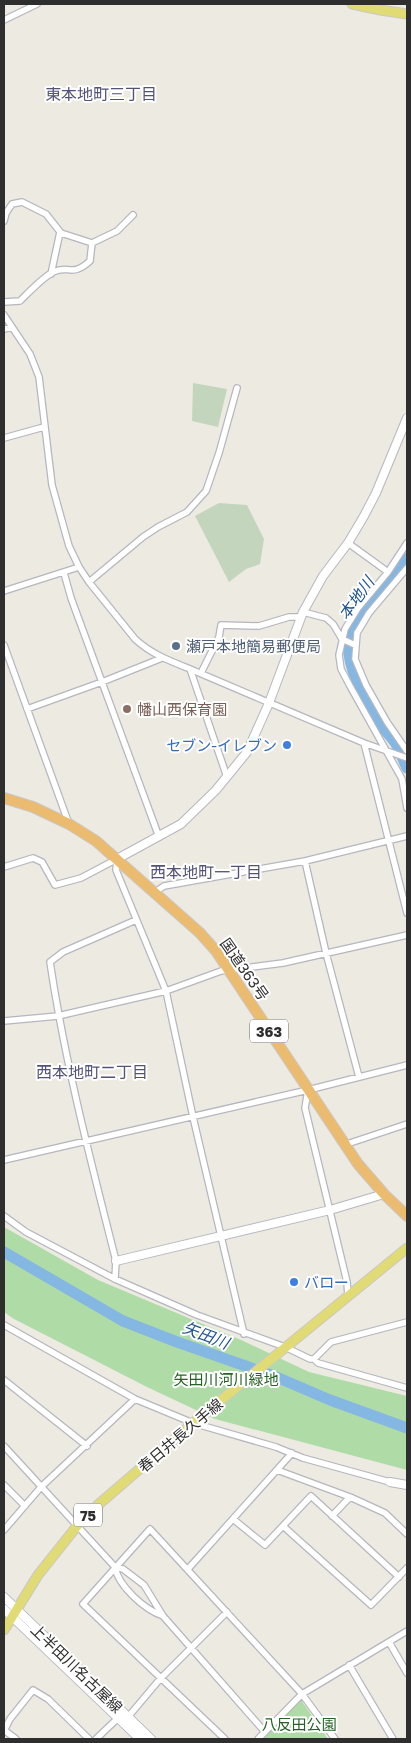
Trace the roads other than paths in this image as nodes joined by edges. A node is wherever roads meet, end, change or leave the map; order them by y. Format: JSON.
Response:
{"nodes":[{"id":1,"x":37,"y":4,"type":"edge"},
{"id":2,"x":352,"y":4,"type":"edge"},
{"id":3,"x":407,"y":14,"type":"edge"},
{"id":4,"x":4,"y":20,"type":"edge"},
{"id":5,"x":132,"y":215,"type":"dead end"},
{"id":6,"x":4,"y":221,"type":"edge"},
{"id":7,"x":60,"y":232,"type":"junction"},
{"id":8,"x":92,"y":243,"type":"junction"},
{"id":9,"x":51,"y":274,"type":"junction"},
{"id":10,"x":4,"y":302,"type":"edge"},
{"id":11,"x":4,"y":315,"type":"edge"},
{"id":12,"x":12,"y":326,"type":"junction"},
{"id":13,"x":4,"y":329,"type":"edge"},
{"id":14,"x":237,"y":388,"type":"dead end"},
{"id":15,"x":407,"y":418,"type":"edge"},
{"id":16,"x":44,"y":427,"type":"junction"},
{"id":17,"x":4,"y":438,"type":"edge"},
{"id":18,"x":348,"y":543,"type":"junction"},
{"id":19,"x":407,"y":543,"type":"edge"},
{"id":20,"x":78,"y":567,"type":"junction"},
{"id":21,"x":407,"y":568,"type":"edge"},
{"id":22,"x":64,"y":572,"type":"junction"},
{"id":23,"x":388,"y":572,"type":"junction"},
{"id":24,"x":89,"y":582,"type":"junction"},
{"id":25,"x":4,"y":591,"type":"edge"},
{"id":26,"x":302,"y":615,"type":"junction"},
{"id":27,"x":342,"y":640,"type":"junction"},
{"id":28,"x":4,"y":645,"type":"edge"},
{"id":29,"x":356,"y":645,"type":"junction"},
{"id":30,"x":162,"y":658,"type":"junction"},
{"id":31,"x":190,"y":668,"type":"junction"},
{"id":32,"x":201,"y":674,"type":"junction"},
{"id":33,"x":102,"y":682,"type":"junction"},
{"id":34,"x":269,"y":703,"type":"junction"},
{"id":35,"x":27,"y":709,"type":"junction"},
{"id":36,"x":364,"y":743,"type":"junction"},
{"id":37,"x":385,"y":750,"type":"junction"},
{"id":38,"x":407,"y":751,"type":"edge"},
{"id":39,"x":407,"y":758,"type":"edge"},
{"id":40,"x":227,"y":778,"type":"junction"},
{"id":41,"x":4,"y":798,"type":"edge"},
{"id":42,"x":407,"y":808,"type":"edge"},
{"id":43,"x":69,"y":824,"type":"junction"},
{"id":44,"x":407,"y":836,"type":"edge"},
{"id":45,"x":159,"y":837,"type":"junction"},
{"id":46,"x":389,"y":839,"type":"junction"},
{"id":47,"x":117,"y":859,"type":"junction"},
{"id":48,"x":305,"y":861,"type":"junction"},
{"id":49,"x":4,"y":867,"type":"edge"},
{"id":50,"x":154,"y":893,"type":"junction"},
{"id":51,"x":407,"y":913,"type":"edge"},
{"id":52,"x":136,"y":920,"type":"junction"},
{"id":53,"x":407,"y":935,"type":"edge"},
{"id":54,"x":326,"y":953,"type":"junction"},
{"id":55,"x":228,"y":970,"type":"junction"},
{"id":56,"x":166,"y":991,"type":"junction"},
{"id":57,"x":58,"y":1016,"type":"junction"},
{"id":58,"x":4,"y":1021,"type":"edge"},
{"id":59,"x":407,"y":1065,"type":"edge"},
{"id":60,"x":359,"y":1077,"type":"junction"},
{"id":61,"x":308,"y":1090,"type":"junction"},
{"id":62,"x":193,"y":1117,"type":"junction"},
{"id":63,"x":407,"y":1124,"type":"edge"},
{"id":64,"x":86,"y":1141,"type":"junction"},
{"id":65,"x":344,"y":1145,"type":"junction"},
{"id":66,"x":4,"y":1160,"type":"edge"},
{"id":67,"x":384,"y":1194,"type":"junction"},
{"id":68,"x":330,"y":1210,"type":"junction"},
{"id":69,"x":4,"y":1216,"type":"edge"},
{"id":70,"x":407,"y":1216,"type":"edge"},
{"id":71,"x":222,"y":1236,"type":"junction"},
{"id":72,"x":407,"y":1248,"type":"edge"},
{"id":73,"x":116,"y":1261,"type":"junction"},
{"id":74,"x":115,"y":1278,"type":"junction"},
{"id":75,"x":348,"y":1296,"type":"junction"},
{"id":76,"x":407,"y":1322,"type":"edge"},
{"id":77,"x":4,"y":1325,"type":"edge"},
{"id":78,"x":244,"y":1334,"type":"junction"},
{"id":79,"x":282,"y":1349,"type":"junction"},
{"id":80,"x":314,"y":1359,"type":"junction"},
{"id":81,"x":4,"y":1380,"type":"edge"},
{"id":82,"x":407,"y":1388,"type":"edge"},
{"id":83,"x":135,"y":1399,"type":"junction"},
{"id":84,"x":195,"y":1422,"type":"junction"},
{"id":85,"x":4,"y":1446,"type":"edge"},
{"id":86,"x":87,"y":1446,"type":"junction"},
{"id":87,"x":292,"y":1453,"type":"junction"},
{"id":88,"x":277,"y":1470,"type":"junction"},
{"id":89,"x":390,"y":1482,"type":"joint"},
{"id":90,"x":4,"y":1485,"type":"edge"},
{"id":91,"x":407,"y":1485,"type":"edge"},
{"id":92,"x":41,"y":1488,"type":"junction"},
{"id":93,"x":350,"y":1497,"type":"junction"},
{"id":94,"x":25,"y":1506,"type":"junction"},
{"id":95,"x":332,"y":1516,"type":"junction"},
{"id":96,"x":233,"y":1519,"type":"junction"},
{"id":97,"x":77,"y":1526,"type":"junction"},
{"id":98,"x":283,"y":1526,"type":"junction"},
{"id":99,"x":4,"y":1530,"type":"edge"},
{"id":100,"x":407,"y":1534,"type":"edge"},
{"id":101,"x":115,"y":1567,"type":"junction"},
{"id":102,"x":407,"y":1568,"type":"edge"},
{"id":103,"x":188,"y":1569,"type":"junction"},
{"id":104,"x":399,"y":1577,"type":"junction"},
{"id":105,"x":4,"y":1597,"type":"edge"},
{"id":106,"x":4,"y":1610,"type":"edge"},
{"id":107,"x":227,"y":1612,"type":"junction"},
{"id":108,"x":15,"y":1613,"type":"junction"},
{"id":109,"x":163,"y":1616,"type":"junction"},
{"id":110,"x":4,"y":1630,"type":"edge"},
{"id":111,"x":407,"y":1631,"type":"edge"},
{"id":112,"x":389,"y":1642,"type":"junction"},
{"id":113,"x":191,"y":1649,"type":"junction"},
{"id":114,"x":349,"y":1665,"type":"junction"},
{"id":115,"x":407,"y":1673,"type":"edge"},
{"id":116,"x":160,"y":1679,"type":"junction"},
{"id":117,"x":302,"y":1694,"type":"junction"},
{"id":118,"x":128,"y":1717,"type":"junction"},
{"id":119,"x":118,"y":1718,"type":"junction"},
{"id":120,"x":4,"y":1730,"type":"edge"},
{"id":121,"x":265,"y":1732,"type":"junction"},
{"id":122,"x":16,"y":1739,"type":"edge"},
{"id":123,"x":89,"y":1739,"type":"edge"},
{"id":124,"x":96,"y":1739,"type":"edge"},
{"id":125,"x":140,"y":1739,"type":"edge"},
{"id":126,"x":151,"y":1739,"type":"edge"},
{"id":127,"x":225,"y":1739,"type":"edge"},
{"id":128,"x":258,"y":1739,"type":"edge"},
{"id":129,"x":335,"y":1739,"type":"edge"},
{"id":130,"x":393,"y":1739,"type":"edge"}],
"edges":[{"from":1,"to":4,"type":"street"},
{"from":2,"to":3,"type":"main road"},
{"from":5,"to":8,"type":"street"},
{"from":6,"to":7,"type":"street"},
{"from":7,"to":8,"type":"street"},
{"from":7,"to":9,"type":"street"},
{"from":8,"to":9,"type":"street"},
{"from":9,"to":10,"type":"street"},
{"from":11,"to":12,"type":"street"},
{"from":12,"to":13,"type":"street"},
{"from":12,"to":16,"type":"street"},
{"from":14,"to":24,"type":"street"},
{"from":15,"to":18,"type":"street"},
{"from":16,"to":17,"type":"street"},
{"from":16,"to":20,"type":"street"},
{"from":18,"to":23,"type":"street"},
{"from":18,"to":26,"type":"street"},
{"from":19,"to":23,"type":"street"},
{"from":20,"to":22,"type":"street"},
{"from":20,"to":24,"type":"street"},
{"from":21,"to":29,"type":"street"},
{"from":22,"to":25,"type":"street"},
{"from":22,"to":33,"type":"street"},
{"from":23,"to":27,"type":"street"},
{"from":24,"to":30,"type":"street"},
{"from":26,"to":27,"type":"street"},
{"from":26,"to":32,"type":"street"},
{"from":26,"to":34,"type":"street"},
{"from":27,"to":29,"type":"street"},
{"from":27,"to":37,"type":"street"},
{"from":28,"to":35,"type":"street"},
{"from":29,"to":38,"type":"street"},
{"from":30,"to":31,"type":"street"},
{"from":30,"to":33,"type":"street"},
{"from":31,"to":32,"type":"street"},
{"from":31,"to":40,"type":"street"},
{"from":32,"to":34,"type":"street"},
{"from":33,"to":35,"type":"street"},
{"from":33,"to":45,"type":"street"},
{"from":34,"to":36,"type":"street"},
{"from":34,"to":40,"type":"street"},
{"from":35,"to":43,"type":"street"},
{"from":36,"to":37,"type":"street"},
{"from":36,"to":46,"type":"street"},
{"from":37,"to":39,"type":"street"},
{"from":37,"to":42,"type":"street"},
{"from":40,"to":45,"type":"street"},
{"from":41,"to":43,"type":"highway","name":"国道363号","number":"363"},
{"from":43,"to":47,"type":"highway","name":"国道363号","number":"363"},
{"from":44,"to":46,"type":"street"},
{"from":45,"to":47,"type":"street"},
{"from":46,"to":48,"type":"street"},
{"from":46,"to":51,"type":"street"},
{"from":47,"to":49,"type":"street"},
{"from":47,"to":50,"type":"highway","name":"国道363号","number":"363"},
{"from":47,"to":52,"type":"street"},
{"from":48,"to":50,"type":"street"},
{"from":48,"to":54,"type":"street"},
{"from":50,"to":55,"type":"highway","name":"国道363号","number":"363"},
{"from":52,"to":56,"type":"street"},
{"from":52,"to":57,"type":"street"},
{"from":53,"to":54,"type":"street"},
{"from":54,"to":55,"type":"street"},
{"from":54,"to":60,"type":"street"},
{"from":55,"to":56,"type":"street"},
{"from":55,"to":61,"type":"highway","name":"国道363号","number":"363"},
{"from":56,"to":57,"type":"street"},
{"from":56,"to":62,"type":"street"},
{"from":57,"to":58,"type":"street"},
{"from":57,"to":64,"type":"street"},
{"from":59,"to":60,"type":"street"},
{"from":60,"to":61,"type":"street"},
{"from":61,"to":62,"type":"street"},
{"from":61,"to":65,"type":"highway","name":"国道363号","number":"363"},
{"from":61,"to":68,"type":"street"},
{"from":62,"to":64,"type":"street"},
{"from":62,"to":71,"type":"street"},
{"from":63,"to":65,"type":"street"},
{"from":64,"to":66,"type":"street"},
{"from":64,"to":73,"type":"street"},
{"from":65,"to":67,"type":"highway","name":"国道363号","number":"363"},
{"from":67,"to":68,"type":"street"},
{"from":67,"to":70,"type":"highway","name":"国道363号","number":"363"},
{"from":68,"to":71,"type":"street"},
{"from":68,"to":75,"type":"street"},
{"from":69,"to":74,"type":"street"},
{"from":71,"to":73,"type":"street"},
{"from":71,"to":78,"type":"street"},
{"from":72,"to":75,"type":"main road","name":"春日井長久手線","number":"75"},
{"from":73,"to":74,"type":"street"},
{"from":74,"to":78,"type":"street"},
{"from":75,"to":79,"type":"main road","name":"春日井長久手線","number":"75"},
{"from":76,"to":80,"type":"street"},
{"from":77,"to":83,"type":"street"},
{"from":78,"to":79,"type":"street"},
{"from":79,"to":80,"type":"street"},
{"from":79,"to":84,"type":"main road","name":"春日井長久手線","number":"75"},
{"from":80,"to":82,"type":"street"},
{"from":81,"to":86,"type":"street"},
{"from":83,"to":84,"type":"street"},
{"from":83,"to":86,"type":"street"},
{"from":84,"to":87,"type":"street"},
{"from":84,"to":97,"type":"main road","name":"春日井長久手線","number":"75"},
{"from":85,"to":92,"type":"street"},
{"from":86,"to":92,"type":"street"},
{"from":87,"to":88,"type":"street"},
{"from":87,"to":89,"type":"street"},
{"from":88,"to":93,"type":"street"},
{"from":88,"to":96,"type":"street"},
{"from":89,"to":91,"type":"street"},
{"from":90,"to":94,"type":"street"},
{"from":92,"to":94,"type":"street"},
{"from":92,"to":97,"type":"street"},
{"from":93,"to":95,"type":"street"},
{"from":93,"to":100,"type":"street"},
{"from":94,"to":99,"type":"street"},
{"from":95,"to":98,"type":"street"},
{"from":95,"to":104,"type":"street"},
{"from":96,"to":98,"type":"street"},
{"from":96,"to":103,"type":"street"},
{"from":97,"to":101,"type":"street"},
{"from":97,"to":108,"type":"main road","name":"春日井長久手線","number":"75"},
{"from":98,"to":104,"type":"street"},
{"from":101,"to":103,"type":"street"},
{"from":101,"to":109,"type":"street"},
{"from":101,"to":109,"type":"street"},
{"from":101,"to":116,"type":"street"},
{"from":102,"to":104,"type":"street"},
{"from":103,"to":107,"type":"street"},
{"from":105,"to":108,"type":"street","name":"上半田川名古屋線"},
{"from":106,"to":108,"type":"street","name":"上半田川名古屋線"},
{"from":107,"to":113,"type":"street"},
{"from":107,"to":117,"type":"street"},
{"from":108,"to":110,"type":"main road","name":"春日井長久手線","number":"75"},
{"from":108,"to":118,"type":"street","name":"上半田川名古屋線"},
{"from":108,"to":119,"type":"street","name":"上半田川名古屋線"},
{"from":109,"to":113,"type":"street"},
{"from":111,"to":112,"type":"street"},
{"from":112,"to":114,"type":"street"},
{"from":112,"to":115,"type":"street"},
{"from":113,"to":116,"type":"street"},
{"from":113,"to":121,"type":"street"},
{"from":114,"to":117,"type":"street"},
{"from":114,"to":130,"type":"street"},
{"from":116,"to":118,"type":"street"},
{"from":116,"to":127,"type":"street"},
{"from":117,"to":121,"type":"street"},
{"from":117,"to":129,"type":"street"},
{"from":118,"to":126,"type":"street","name":"上半田川名古屋線"},
{"from":119,"to":124,"type":"street"},
{"from":119,"to":125,"type":"street","name":"上半田川名古屋線"},
{"from":120,"to":122,"type":"street"},
{"from":120,"to":123,"type":"street"},
{"from":121,"to":128,"type":"street"}]}
